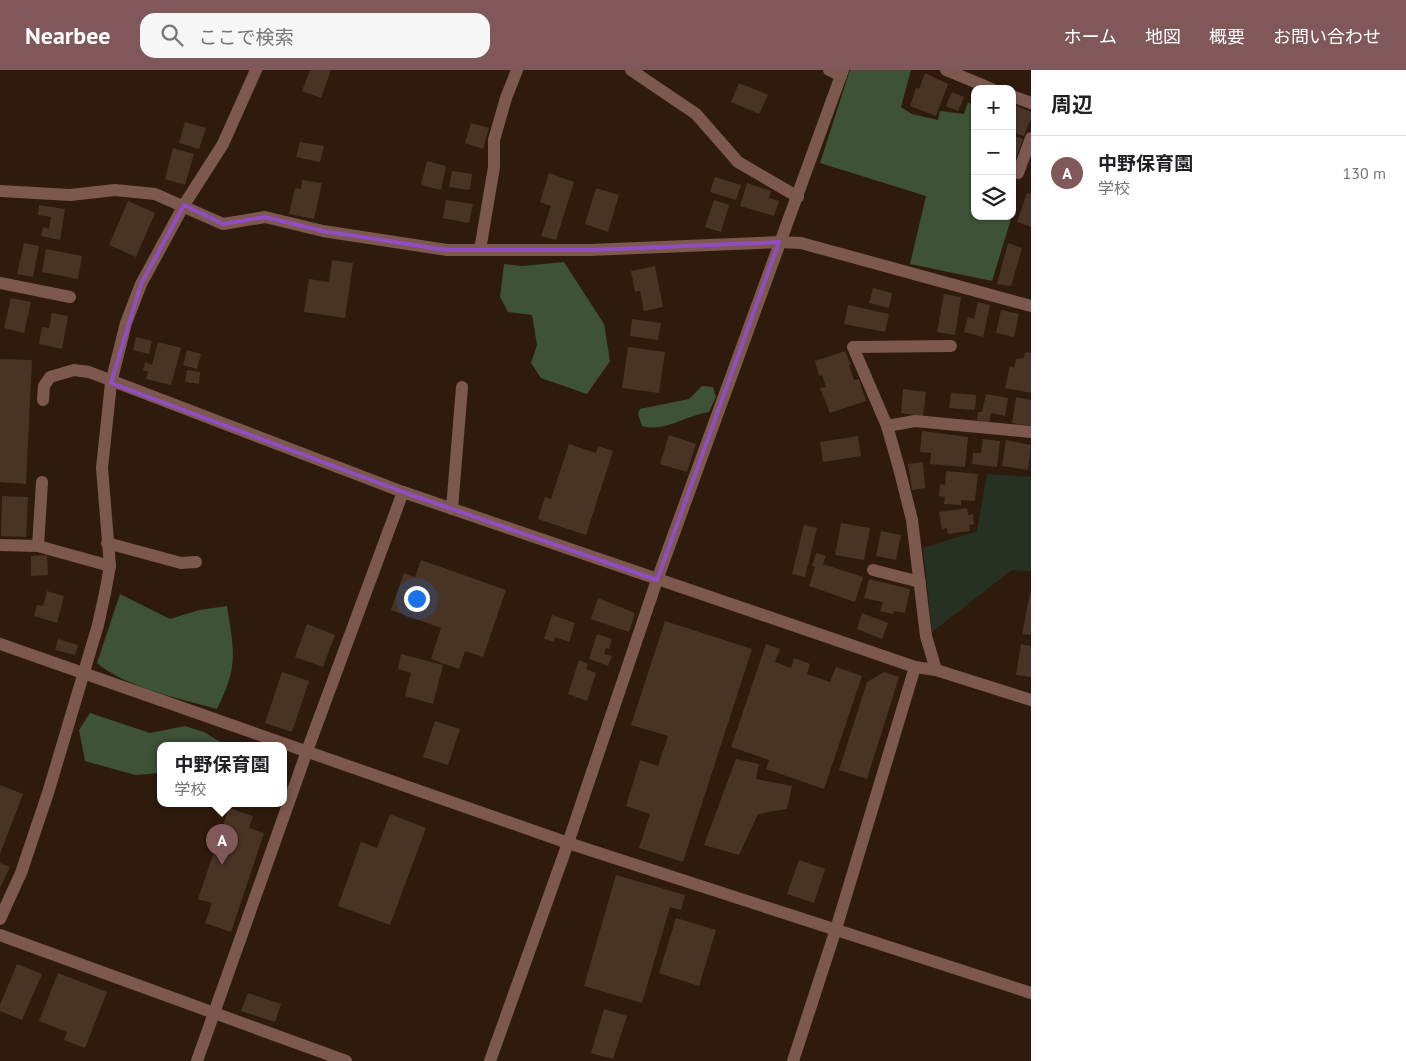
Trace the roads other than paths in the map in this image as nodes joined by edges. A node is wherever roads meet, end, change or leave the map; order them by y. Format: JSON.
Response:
{"nodes":[{"id":1,"x":256,"y":70,"type":"edge"},
{"id":2,"x":517,"y":70,"type":"edge"},
{"id":3,"x":631,"y":70,"type":"edge"},
{"id":4,"x":946,"y":70,"type":"edge"},
{"id":5,"x":838,"y":72,"type":"edge"},
{"id":6,"x":982,"y":85,"type":"edge"},
{"id":7,"x":1016,"y":97,"type":"edge"},
{"id":8,"x":1031,"y":103,"type":"edge"},
{"id":9,"x":1031,"y":138,"type":"edge"},
{"id":10,"x":1018,"y":173,"type":"dead end"},
{"id":11,"x":0,"y":191,"type":"edge"},
{"id":12,"x":798,"y":197,"type":"junction"},
{"id":13,"x":184,"y":205,"type":"junction"},
{"id":14,"x":779,"y":242,"type":"junction"},
{"id":15,"x":480,"y":250,"type":"junction"},
{"id":16,"x":0,"y":283,"type":"edge"},
{"id":17,"x":70,"y":297,"type":"dead end"},
{"id":18,"x":1031,"y":306,"type":"edge"},
{"id":19,"x":951,"y":346,"type":"dead end"},
{"id":20,"x":111,"y":382,"type":"junction"},
{"id":21,"x":462,"y":387,"type":"dead end"},
{"id":22,"x":43,"y":400,"type":"dead end"},
{"id":23,"x":887,"y":426,"type":"junction"},
{"id":24,"x":1031,"y":432,"type":"edge"},
{"id":25,"x":42,"y":482,"type":"dead end"},
{"id":26,"x":403,"y":492,"type":"junction"},
{"id":27,"x":452,"y":509,"type":"junction"},
{"id":28,"x":108,"y":543,"type":"junction"},
{"id":29,"x":0,"y":545,"type":"edge"},
{"id":30,"x":38,"y":546,"type":"junction"},
{"id":31,"x":196,"y":562,"type":"dead end"},
{"id":32,"x":110,"y":566,"type":"junction"},
{"id":33,"x":873,"y":570,"type":"dead end"},
{"id":34,"x":657,"y":580,"type":"junction"},
{"id":35,"x":920,"y":582,"type":"junction"},
{"id":36,"x":0,"y":644,"type":"edge"},
{"id":37,"x":915,"y":666,"type":"junction"},
{"id":38,"x":936,"y":670,"type":"junction"},
{"id":39,"x":83,"y":673,"type":"junction"},
{"id":40,"x":1031,"y":700,"type":"edge"},
{"id":41,"x":281,"y":742,"type":"edge"},
{"id":42,"x":287,"y":744,"type":"edge"},
{"id":43,"x":307,"y":751,"type":"junction"},
{"id":44,"x":568,"y":843,"type":"junction"},
{"id":45,"x":0,"y":919,"type":"edge"},
{"id":46,"x":836,"y":929,"type":"junction"},
{"id":47,"x":0,"y":935,"type":"edge"},
{"id":48,"x":1031,"y":993,"type":"edge"},
{"id":49,"x":214,"y":1015,"type":"junction"},
{"id":50,"x":198,"y":1061,"type":"edge"},
{"id":51,"x":346,"y":1061,"type":"edge"},
{"id":52,"x":490,"y":1061,"type":"edge"},
{"id":53,"x":793,"y":1061,"type":"edge"}],
"edges":[{"from":1,"to":13,"type":"street"},
{"from":2,"to":15,"type":"street"},
{"from":3,"to":12,"type":"street"},
{"from":4,"to":6,"type":"street"},
{"from":5,"to":12,"type":"street"},
{"from":7,"to":8,"type":"street"},
{"from":9,"to":10,"type":"street"},
{"from":11,"to":13,"type":"street"},
{"from":12,"to":14,"type":"street"},
{"from":13,"to":15,"type":"street"},
{"from":13,"to":20,"type":"street"},
{"from":14,"to":15,"type":"street"},
{"from":14,"to":18,"type":"street"},
{"from":14,"to":34,"type":"street"},
{"from":16,"to":17,"type":"street"},
{"from":19,"to":23,"type":"street"},
{"from":20,"to":22,"type":"street"},
{"from":20,"to":26,"type":"street"},
{"from":20,"to":28,"type":"street"},
{"from":21,"to":27,"type":"street"},
{"from":23,"to":24,"type":"street"},
{"from":23,"to":35,"type":"street"},
{"from":25,"to":30,"type":"street"},
{"from":26,"to":27,"type":"street"},
{"from":26,"to":43,"type":"street"},
{"from":27,"to":34,"type":"street"},
{"from":28,"to":31,"type":"street"},
{"from":28,"to":32,"type":"street"},
{"from":29,"to":30,"type":"street"},
{"from":30,"to":32,"type":"street"},
{"from":32,"to":39,"type":"street"},
{"from":33,"to":35,"type":"street"},
{"from":34,"to":37,"type":"street"},
{"from":34,"to":44,"type":"street"},
{"from":35,"to":38,"type":"street"},
{"from":36,"to":39,"type":"street"},
{"from":37,"to":38,"type":"street"},
{"from":37,"to":46,"type":"street"},
{"from":38,"to":40,"type":"street"},
{"from":39,"to":41,"type":"street"},
{"from":39,"to":45,"type":"street"},
{"from":42,"to":43,"type":"street"},
{"from":43,"to":44,"type":"street"},
{"from":43,"to":49,"type":"street"},
{"from":44,"to":46,"type":"street"},
{"from":44,"to":52,"type":"street"},
{"from":46,"to":48,"type":"street"},
{"from":46,"to":53,"type":"street"},
{"from":47,"to":49,"type":"street"},
{"from":49,"to":50,"type":"street"},
{"from":49,"to":51,"type":"street"}]}
